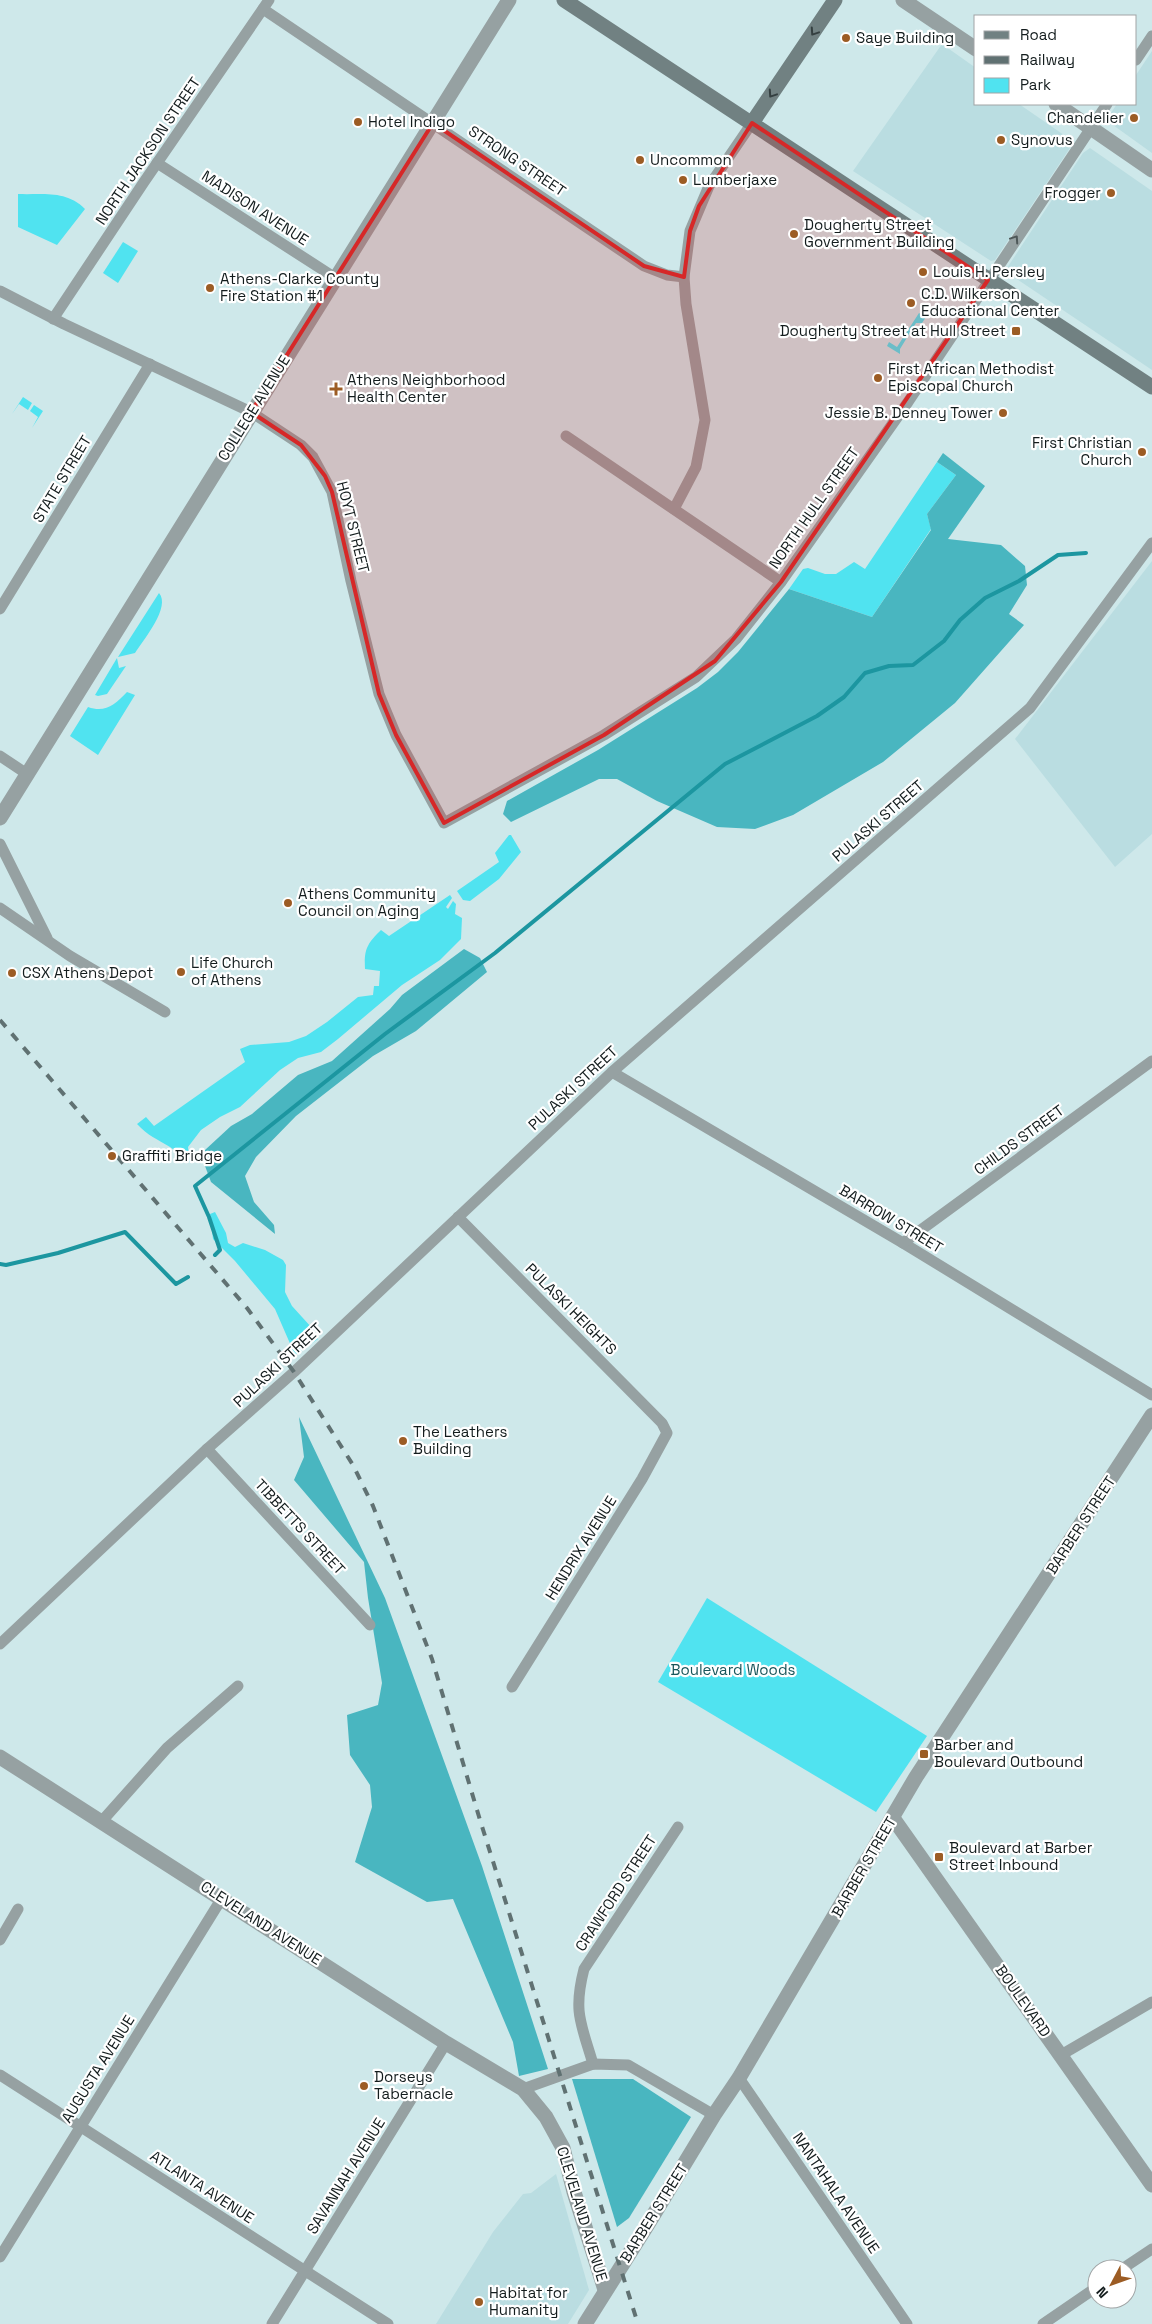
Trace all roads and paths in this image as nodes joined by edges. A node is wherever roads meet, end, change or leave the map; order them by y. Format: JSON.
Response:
{"nodes":[{"id":1,"x":509,"y":0,"type":"edge"},
{"id":2,"x":564,"y":0,"type":"edge"},
{"id":3,"x":835,"y":0,"type":"edge"},
{"id":4,"x":903,"y":0,"type":"edge"},
{"id":5,"x":266,"y":5,"type":"edge"},
{"id":6,"x":1152,"y":36,"type":"edge"},
{"id":7,"x":974,"y":48,"type":"edge"},
{"id":8,"x":1137,"y":58,"type":"edge"},
{"id":9,"x":1057,"y":105,"type":"edge"},
{"id":10,"x":1106,"y":105,"type":"edge"},
{"id":11,"x":433,"y":123,"type":"junction"},
{"id":12,"x":752,"y":123,"type":"junction"},
{"id":13,"x":1090,"y":128,"type":"junction"},
{"id":14,"x":158,"y":163,"type":"junction"},
{"id":15,"x":1152,"y":170,"type":"edge"},
{"id":16,"x":684,"y":277,"type":"junction"},
{"id":17,"x":336,"y":279,"type":"junction"},
{"id":18,"x":988,"y":280,"type":"junction"},
{"id":19,"x":0,"y":291,"type":"edge"},
{"id":20,"x":54,"y":319,"type":"junction"},
{"id":21,"x":150,"y":364,"type":"junction"},
{"id":22,"x":1152,"y":387,"type":"edge"},
{"id":23,"x":251,"y":412,"type":"junction"},
{"id":24,"x":566,"y":436,"type":"dead end"},
{"id":25,"x":674,"y":509,"type":"junction"},
{"id":26,"x":1152,"y":543,"type":"edge"},
{"id":27,"x":782,"y":582,"type":"junction"},
{"id":28,"x":0,"y":609,"type":"edge"},
{"id":29,"x":0,"y":756,"type":"edge"},
{"id":30,"x":27,"y":774,"type":"junction"},
{"id":31,"x":0,"y":818,"type":"edge"},
{"id":32,"x":444,"y":824,"type":"joint"},
{"id":33,"x":0,"y":844,"type":"edge"},
{"id":34,"x":0,"y":908,"type":"edge"},
{"id":35,"x":48,"y":940,"type":"junction"},
{"id":36,"x":166,"y":1012,"type":"dead end"},
{"id":37,"x":1152,"y":1061,"type":"edge"},
{"id":38,"x":612,"y":1072,"type":"junction"},
{"id":39,"x":458,"y":1217,"type":"junction"},
{"id":40,"x":903,"y":1243,"type":"junction"},
{"id":41,"x":1152,"y":1395,"type":"edge"},
{"id":42,"x":1152,"y":1415,"type":"edge"},
{"id":43,"x":662,"y":1423,"type":"joint"},
{"id":44,"x":207,"y":1449,"type":"junction"},
{"id":45,"x":370,"y":1625,"type":"dead end"},
{"id":46,"x":0,"y":1644,"type":"edge"},
{"id":47,"x":238,"y":1686,"type":"dead end"},
{"id":48,"x":512,"y":1687,"type":"dead end"},
{"id":49,"x":0,"y":1757,"type":"edge"},
{"id":50,"x":893,"y":1818,"type":"junction"},
{"id":51,"x":102,"y":1821,"type":"junction"},
{"id":52,"x":678,"y":1827,"type":"dead end"},
{"id":53,"x":222,"y":1898,"type":"junction"},
{"id":54,"x":18,"y":1909,"type":"dead end"},
{"id":55,"x":0,"y":1940,"type":"edge"},
{"id":56,"x":1152,"y":2002,"type":"edge"},
{"id":57,"x":446,"y":2043,"type":"junction"},
{"id":58,"x":1061,"y":2055,"type":"junction"},
{"id":59,"x":593,"y":2064,"type":"junction"},
{"id":60,"x":0,"y":2075,"type":"edge"},
{"id":61,"x":739,"y":2078,"type":"junction"},
{"id":62,"x":523,"y":2089,"type":"junction"},
{"id":63,"x":714,"y":2115,"type":"junction"},
{"id":64,"x":80,"y":2127,"type":"junction"},
{"id":65,"x":1152,"y":2185,"type":"edge"},
{"id":66,"x":1152,"y":2248,"type":"edge"},
{"id":67,"x":0,"y":2257,"type":"edge"},
{"id":68,"x":1136,"y":2259,"type":"edge"},
{"id":69,"x":305,"y":2271,"type":"junction"},
{"id":70,"x":606,"y":2290,"type":"junction"},
{"id":71,"x":1087,"y":2294,"type":"edge"},
{"id":72,"x":272,"y":2324,"type":"edge"},
{"id":73,"x":388,"y":2324,"type":"edge"},
{"id":74,"x":584,"y":2324,"type":"edge"},
{"id":75,"x":907,"y":2324,"type":"edge"},
{"id":76,"x":1043,"y":2324,"type":"edge"}],
"edges":[{"from":1,"to":11,"type":"street","name":"COLLEGE AVENUE"},
{"from":2,"to":12,"type":"main road"},
{"from":3,"to":12,"type":"main road","one_way":true},
{"from":4,"to":7,"type":"street"},
{"from":5,"to":11,"type":"street","name":"STRONG STREET"},
{"from":5,"to":14,"type":"street","name":"NORTH JACKSON STREET"},
{"from":6,"to":8,"type":"street"},
{"from":9,"to":13,"type":"street"},
{"from":10,"to":13,"type":"street","name":"NORTH HULL STREET"},
{"from":11,"to":16,"type":"street","name":"STRONG STREET"},
{"from":11,"to":17,"type":"street","name":"COLLEGE AVENUE"},
{"from":12,"to":16,"type":"street"},
{"from":12,"to":18,"type":"main road"},
{"from":13,"to":15,"type":"street"},
{"from":18,"to":13,"type":"street","name":"NORTH HULL STREET","one_way":true},
{"from":14,"to":17,"type":"street","name":"MADISON AVENUE"},
{"from":14,"to":20,"type":"street","name":"NORTH JACKSON STREET"},
{"from":16,"to":25,"type":"street"},
{"from":17,"to":23,"type":"street","name":"COLLEGE AVENUE"},
{"from":18,"to":22,"type":"main road"},
{"from":18,"to":27,"type":"street","name":"NORTH HULL STREET"},
{"from":19,"to":20,"type":"street","name":"HOYT STREET"},
{"from":20,"to":21,"type":"street","name":"HOYT STREET"},
{"from":21,"to":23,"type":"street","name":"HOYT STREET"},
{"from":21,"to":28,"type":"street","name":"STATE STREET"},
{"from":23,"to":30,"type":"street","name":"COLLEGE AVENUE"},
{"from":23,"to":32,"type":"street","name":"HOYT STREET"},
{"from":24,"to":25,"type":"street"},
{"from":25,"to":27,"type":"street"},
{"from":26,"to":38,"type":"street","name":"PULASKI STREET"},
{"from":27,"to":32,"type":"street","name":"NORTH HULL STREET"},
{"from":29,"to":30,"type":"street"},
{"from":30,"to":31,"type":"street","name":"COLLEGE AVENUE"},
{"from":33,"to":35,"type":"street"},
{"from":34,"to":35,"type":"street"},
{"from":35,"to":36,"type":"street"},
{"from":37,"to":40,"type":"street","name":"CHILDS STREET"},
{"from":38,"to":39,"type":"street","name":"PULASKI STREET"},
{"from":38,"to":40,"type":"street","name":"BARROW STREET"},
{"from":39,"to":43,"type":"street","name":"PULASKI HEIGHTS"},
{"from":39,"to":44,"type":"street","name":"PULASKI STREET"},
{"from":40,"to":41,"type":"street","name":"BARROW STREET"},
{"from":42,"to":50,"type":"street","name":"BARBER STREET"},
{"from":43,"to":48,"type":"street","name":"HENDRIX AVENUE"},
{"from":44,"to":45,"type":"street","name":"TIBBETTS STREET"},
{"from":44,"to":46,"type":"street","name":"PULASKI STREET"},
{"from":47,"to":51,"type":"street"},
{"from":49,"to":51,"type":"street","name":"CLEVELAND AVENUE"},
{"from":50,"to":58,"type":"street","name":"BOULEVARD"},
{"from":50,"to":61,"type":"street","name":"BARBER STREET"},
{"from":51,"to":53,"type":"street","name":"CLEVELAND AVENUE"},
{"from":52,"to":59,"type":"street","name":"CRAWFORD STREET"},
{"from":53,"to":57,"type":"street","name":"CLEVELAND AVENUE"},
{"from":53,"to":64,"type":"street","name":"AUGUSTA AVENUE"},
{"from":54,"to":55,"type":"street"},
{"from":56,"to":58,"type":"street"},
{"from":57,"to":62,"type":"street","name":"CLEVELAND AVENUE"},
{"from":57,"to":69,"type":"street","name":"SAVANNAH AVENUE"},
{"from":58,"to":65,"type":"street","name":"BOULEVARD"},
{"from":59,"to":62,"type":"street"},
{"from":59,"to":63,"type":"street"},
{"from":60,"to":64,"type":"street","name":"ATLANTA AVENUE"},
{"from":61,"to":63,"type":"street","name":"BARBER STREET"},
{"from":61,"to":75,"type":"street","name":"NANTAHALA AVENUE"},
{"from":62,"to":70,"type":"street","name":"CLEVELAND AVENUE"},
{"from":63,"to":70,"type":"street","name":"BARBER STREET"},
{"from":64,"to":67,"type":"street","name":"AUGUSTA AVENUE"},
{"from":64,"to":69,"type":"street","name":"ATLANTA AVENUE"},
{"from":66,"to":68,"type":"street"},
{"from":69,"to":72,"type":"street","name":"SAVANNAH AVENUE"},
{"from":69,"to":73,"type":"street","name":"ATLANTA AVENUE"},
{"from":70,"to":74,"type":"street","name":"BARBER STREET"},
{"from":71,"to":76,"type":"street"}]}
